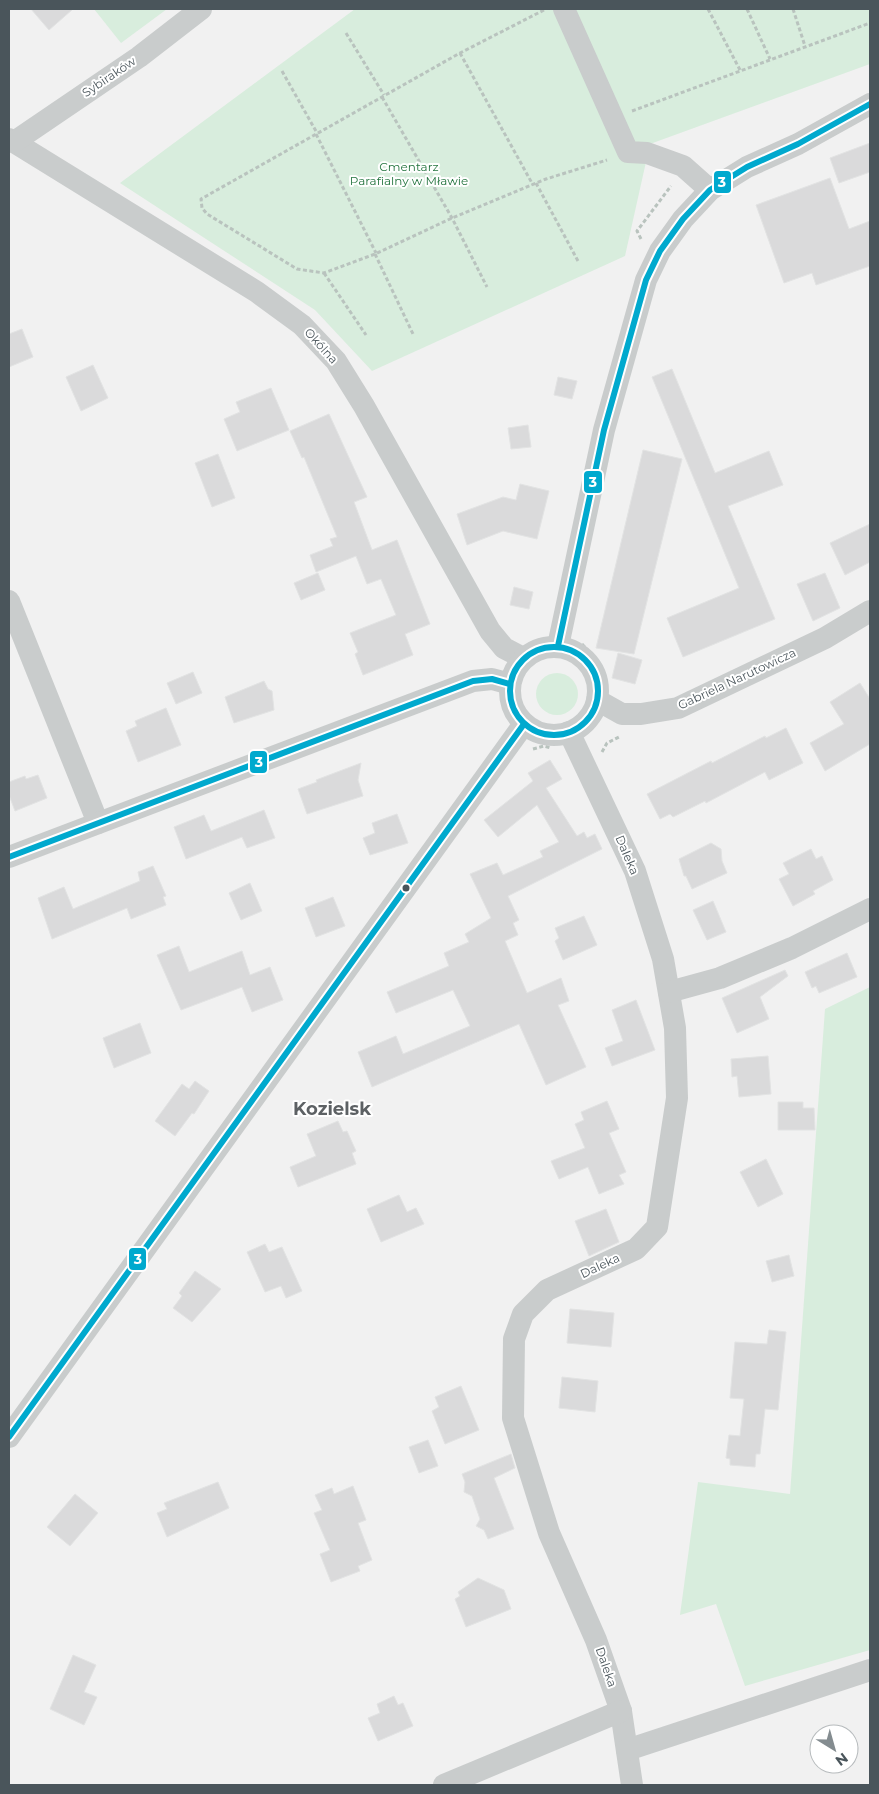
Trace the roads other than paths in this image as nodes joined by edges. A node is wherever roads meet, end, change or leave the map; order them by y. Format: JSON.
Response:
{"nodes":[{"id":1,"x":201,"y":9,"type":"edge"},
{"id":2,"x":564,"y":9,"type":"edge"},
{"id":3,"x":870,"y":104,"type":"edge"},
{"id":4,"x":12,"y":141,"type":"edge"},
{"id":5,"x":710,"y":190,"type":"junction"},
{"id":6,"x":9,"y":601,"type":"edge"},
{"id":7,"x":870,"y":611,"type":"edge"},
{"id":8,"x":558,"y":646,"type":"junction"},
{"id":9,"x":523,"y":658,"type":"junction"},
{"id":10,"x":510,"y":684,"type":"junction"},
{"id":11,"x":604,"y":693,"type":"junction"},
{"id":12,"x":524,"y":724,"type":"junction"},
{"id":13,"x":562,"y":740,"type":"junction"},
{"id":14,"x":98,"y":823,"type":"junction"},
{"id":15,"x":9,"y":857,"type":"edge"},
{"id":16,"x":870,"y":909,"type":"edge"},
{"id":17,"x":669,"y":992,"type":"junction"},
{"id":18,"x":9,"y":1437,"type":"edge"},
{"id":19,"x":870,"y":1671,"type":"edge"},
{"id":20,"x":621,"y":1711,"type":"junction"},
{"id":21,"x":627,"y":1750,"type":"junction"},
{"id":22,"x":444,"y":1785,"type":"edge"},
{"id":23,"x":632,"y":1785,"type":"edge"}],
"edges":[{"from":1,"to":4,"type":"street","name":"Sybiraków"},
{"from":2,"to":5,"type":"street"},
{"from":3,"to":5,"type":"street"},
{"from":4,"to":9,"type":"street","name":"Okólna"},
{"from":5,"to":8,"type":"street"},
{"from":6,"to":14,"type":"street"},
{"from":7,"to":11,"type":"street","name":"Gabriela Narutowicza"},
{"from":8,"to":9,"type":"street"},
{"from":8,"to":11,"type":"street"},
{"from":9,"to":10,"type":"street"},
{"from":10,"to":12,"type":"street"},
{"from":10,"to":14,"type":"street"},
{"from":11,"to":13,"type":"street"},
{"from":12,"to":13,"type":"street"},
{"from":12,"to":18,"type":"street"},
{"from":13,"to":17,"type":"street","name":"Daleka"},
{"from":14,"to":15,"type":"street"},
{"from":16,"to":17,"type":"street"},
{"from":17,"to":20,"type":"street","name":"Daleka"},
{"from":19,"to":21,"type":"street"},
{"from":20,"to":21,"type":"street","name":"Daleka"},
{"from":20,"to":22,"type":"street"},
{"from":21,"to":23,"type":"street","name":"Daleka"}]}
